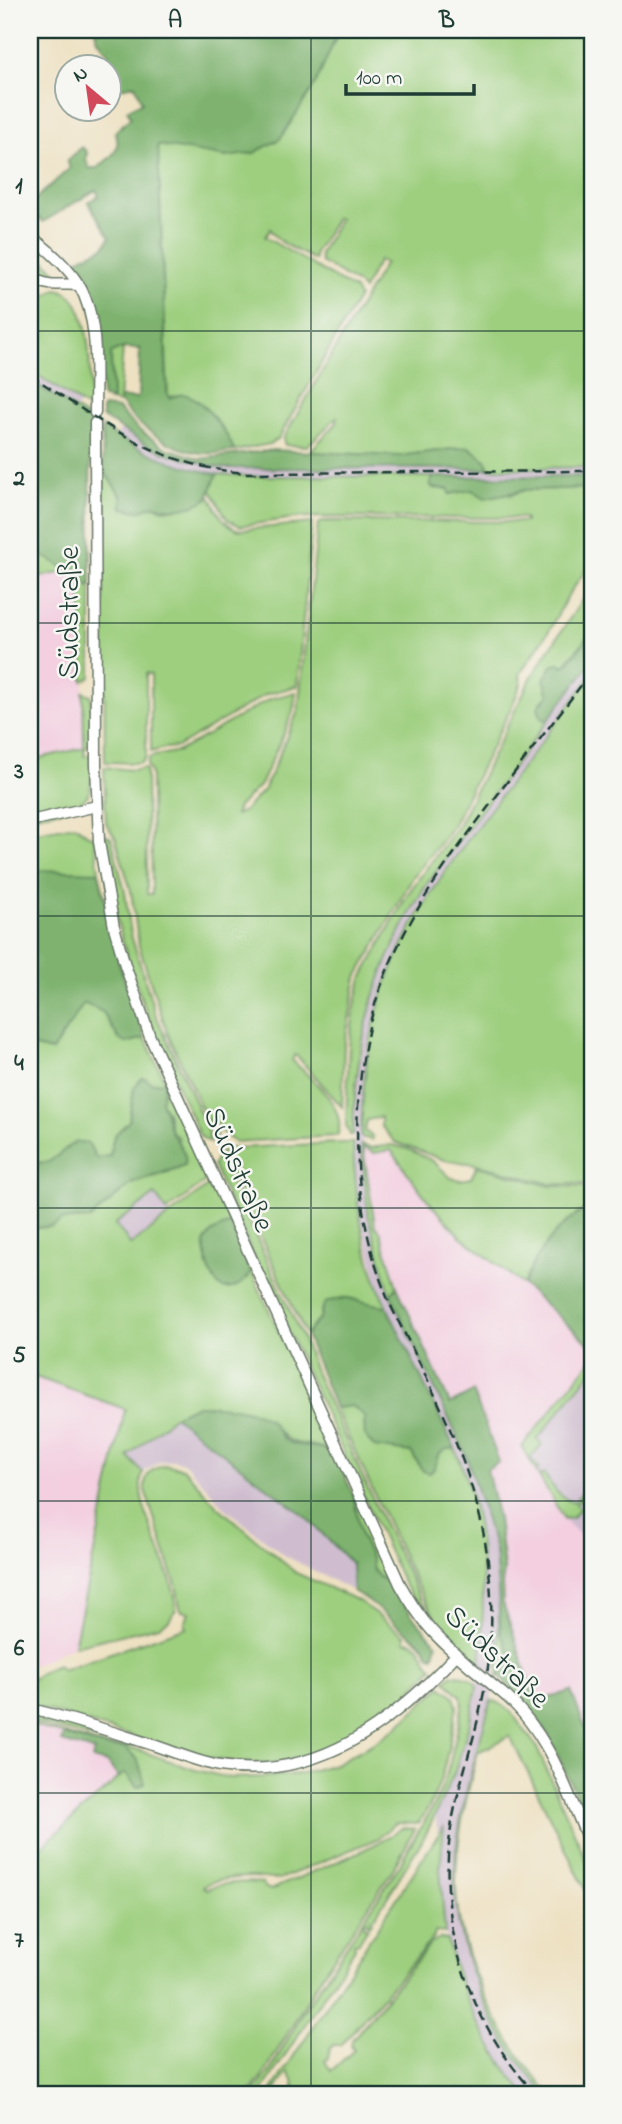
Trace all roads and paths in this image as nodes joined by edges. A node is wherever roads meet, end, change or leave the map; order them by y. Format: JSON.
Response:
{"nodes":[{"id":1,"x":30,"y":236,"type":"edge"},
{"id":2,"x":30,"y":275,"type":"edge"},
{"id":3,"x":79,"y":285,"type":"junction"},
{"id":4,"x":97,"y":806,"type":"junction"},
{"id":5,"x":30,"y":821,"type":"edge"},
{"id":6,"x":456,"y":1655,"type":"junction"},
{"id":7,"x":30,"y":1709,"type":"edge"},
{"id":8,"x":592,"y":1849,"type":"edge"}],
"edges":[{"from":1,"to":3,"type":"street","name":"Südstraße"},
{"from":2,"to":3,"type":"street"},
{"from":3,"to":4,"type":"street","name":"Südstraße"},
{"from":4,"to":5,"type":"street"},
{"from":4,"to":6,"type":"street","name":"Südstraße"},
{"from":6,"to":7,"type":"street"},
{"from":6,"to":8,"type":"street","name":"Südstraße","bridge":true}]}
